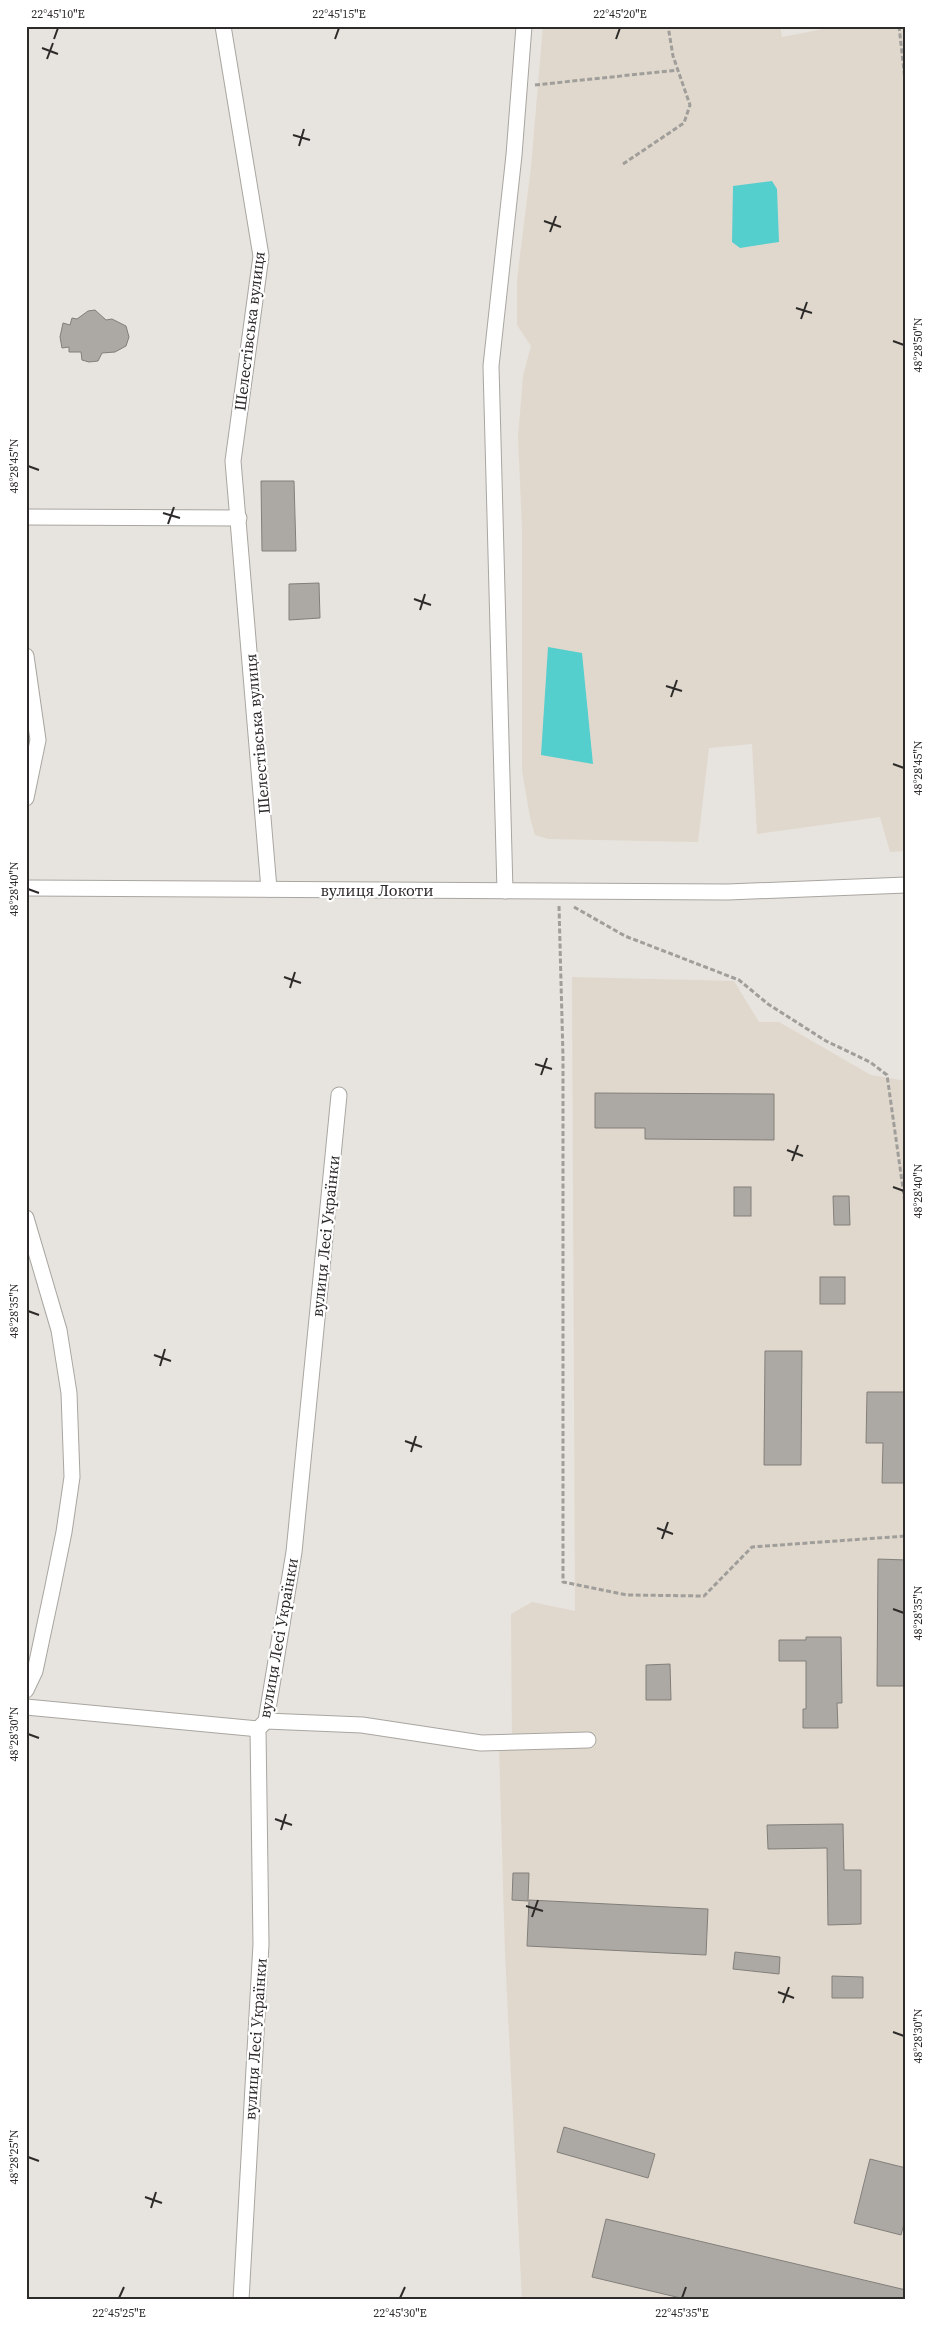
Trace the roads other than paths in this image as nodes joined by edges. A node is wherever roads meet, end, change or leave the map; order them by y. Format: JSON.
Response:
{"nodes":[{"id":1,"x":223,"y":26,"type":"edge"},
{"id":2,"x":524,"y":26,"type":"edge"},
{"id":3,"x":26,"y":517,"type":"edge"},
{"id":4,"x":239,"y":518,"type":"junction"},
{"id":5,"x":26,"y":656,"type":"edge"},
{"id":6,"x":26,"y":798,"type":"edge"},
{"id":7,"x":906,"y":885,"type":"edge"},
{"id":8,"x":26,"y":888,"type":"edge"},
{"id":9,"x":270,"y":889,"type":"junction"},
{"id":10,"x":505,"y":891,"type":"junction"},
{"id":11,"x":339,"y":1095,"type":"dead end"},
{"id":12,"x":26,"y":1218,"type":"edge"},
{"id":13,"x":26,"y":1690,"type":"edge"},
{"id":14,"x":26,"y":1707,"type":"edge"},
{"id":15,"x":262,"y":1725,"type":"junction"},
{"id":16,"x":588,"y":1740,"type":"dead end"},
{"id":17,"x":241,"y":2300,"type":"edge"}],
"edges":[{"from":1,"to":4,"type":"street","name":"Шелестівська вулиця"},
{"from":2,"to":10,"type":"street"},
{"from":3,"to":4,"type":"street"},
{"from":4,"to":9,"type":"street","name":"Шелестівська вулиця"},
{"from":5,"to":6,"type":"street"},
{"from":7,"to":10,"type":"street","name":"вулиця Локоти"},
{"from":8,"to":9,"type":"street","name":"вулиця Локоти"},
{"from":9,"to":10,"type":"street","name":"вулиця Локоти"},
{"from":11,"to":15,"type":"street","name":"вулиця Лесі Українки"},
{"from":12,"to":13,"type":"street"},
{"from":14,"to":15,"type":"street"},
{"from":15,"to":16,"type":"street"},
{"from":15,"to":17,"type":"street","name":"вулиця Лесі Українки"}]}
